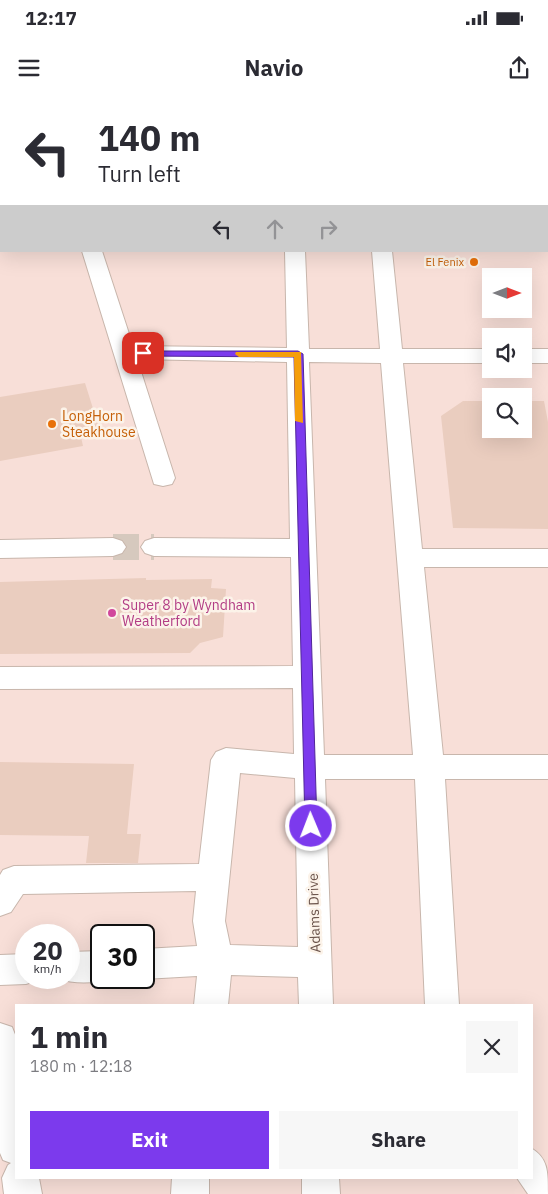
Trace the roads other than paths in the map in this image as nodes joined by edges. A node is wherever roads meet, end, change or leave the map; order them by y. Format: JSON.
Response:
{"nodes":[{"id":1,"x":92,"y":252,"type":"edge"},
{"id":2,"x":295,"y":252,"type":"edge"},
{"id":3,"x":382,"y":252,"type":"edge"},
{"id":4,"x":124,"y":352,"type":"junction"},
{"id":5,"x":298,"y":354,"type":"junction"},
{"id":6,"x":393,"y":356,"type":"junction"},
{"id":7,"x":482,"y":356,"type":"edge"},
{"id":8,"x":532,"y":356,"type":"edge"},
{"id":9,"x":548,"y":356,"type":"edge"},
{"id":10,"x":163,"y":478,"type":"dead end"},
{"id":11,"x":154,"y":547,"type":"tunnel mouth"},
{"id":12,"x":0,"y":548,"type":"edge"},
{"id":13,"x":113,"y":548,"type":"tunnel mouth"},
{"id":14,"x":304,"y":548,"type":"junction"},
{"id":15,"x":410,"y":558,"type":"junction"},
{"id":16,"x":548,"y":558,"type":"edge"},
{"id":17,"x":307,"y":677,"type":"junction"},
{"id":18,"x":0,"y":678,"type":"edge"},
{"id":19,"x":309,"y":767,"type":"junction"},
{"id":20,"x":429,"y":767,"type":"junction"},
{"id":21,"x":548,"y":767,"type":"edge"},
{"id":22,"x":213,"y":877,"type":"junction"},
{"id":23,"x":0,"y":902,"type":"edge"},
{"id":24,"x":216,"y":960,"type":"junction"},
{"id":25,"x":315,"y":962,"type":"junction"},
{"id":26,"x":155,"y":963,"type":"edge"},
{"id":27,"x":15,"y":969,"type":"edge"},
{"id":28,"x":0,"y":970,"type":"edge"},
{"id":29,"x":211,"y":1004,"type":"edge"},
{"id":30,"x":316,"y":1004,"type":"edge"},
{"id":31,"x":442,"y":1004,"type":"edge"},
{"id":32,"x":0,"y":1039,"type":"edge"},
{"id":33,"x":15,"y":1140,"type":"edge"},
{"id":34,"x":533,"y":1169,"type":"edge"},
{"id":35,"x":21,"y":1179,"type":"edge"},
{"id":36,"x":191,"y":1179,"type":"edge"},
{"id":37,"x":321,"y":1179,"type":"edge"},
{"id":38,"x":548,"y":1190,"type":"edge"},
{"id":39,"x":23,"y":1194,"type":"edge"},
{"id":40,"x":190,"y":1194,"type":"edge"},
{"id":41,"x":321,"y":1194,"type":"edge"}],
"edges":[{"from":1,"to":4,"type":"street"},
{"from":2,"to":5,"type":"street","name":"Adams Drive"},
{"from":3,"to":6,"type":"street"},
{"from":4,"to":5,"type":"street"},
{"from":4,"to":10,"type":"street"},
{"from":5,"to":6,"type":"street"},
{"from":5,"to":14,"type":"street","name":"Adams Drive"},
{"from":6,"to":7,"type":"street"},
{"from":6,"to":15,"type":"street"},
{"from":8,"to":9,"type":"street"},
{"from":11,"to":14,"type":"street"},
{"from":12,"to":13,"type":"street"},
{"from":14,"to":17,"type":"street","name":"Adams Drive"},
{"from":15,"to":16,"type":"street"},
{"from":15,"to":20,"type":"street"},
{"from":17,"to":18,"type":"street"},
{"from":17,"to":19,"type":"street","name":"Adams Drive"},
{"from":19,"to":20,"type":"street"},
{"from":19,"to":22,"type":"street"},
{"from":19,"to":25,"type":"street","name":"Adams Drive"},
{"from":20,"to":21,"type":"street"},
{"from":20,"to":31,"type":"street"},
{"from":22,"to":23,"type":"street"},
{"from":22,"to":24,"type":"street"},
{"from":24,"to":25,"type":"street"},
{"from":24,"to":26,"type":"street"},
{"from":24,"to":29,"type":"street"},
{"from":25,"to":30,"type":"street","name":"Adams Drive"},
{"from":27,"to":28,"type":"street"},
{"from":32,"to":33,"type":"street"},
{"from":34,"to":38,"type":"street"},
{"from":35,"to":39,"type":"street"},
{"from":36,"to":40,"type":"street"},
{"from":37,"to":41,"type":"street"}]}
